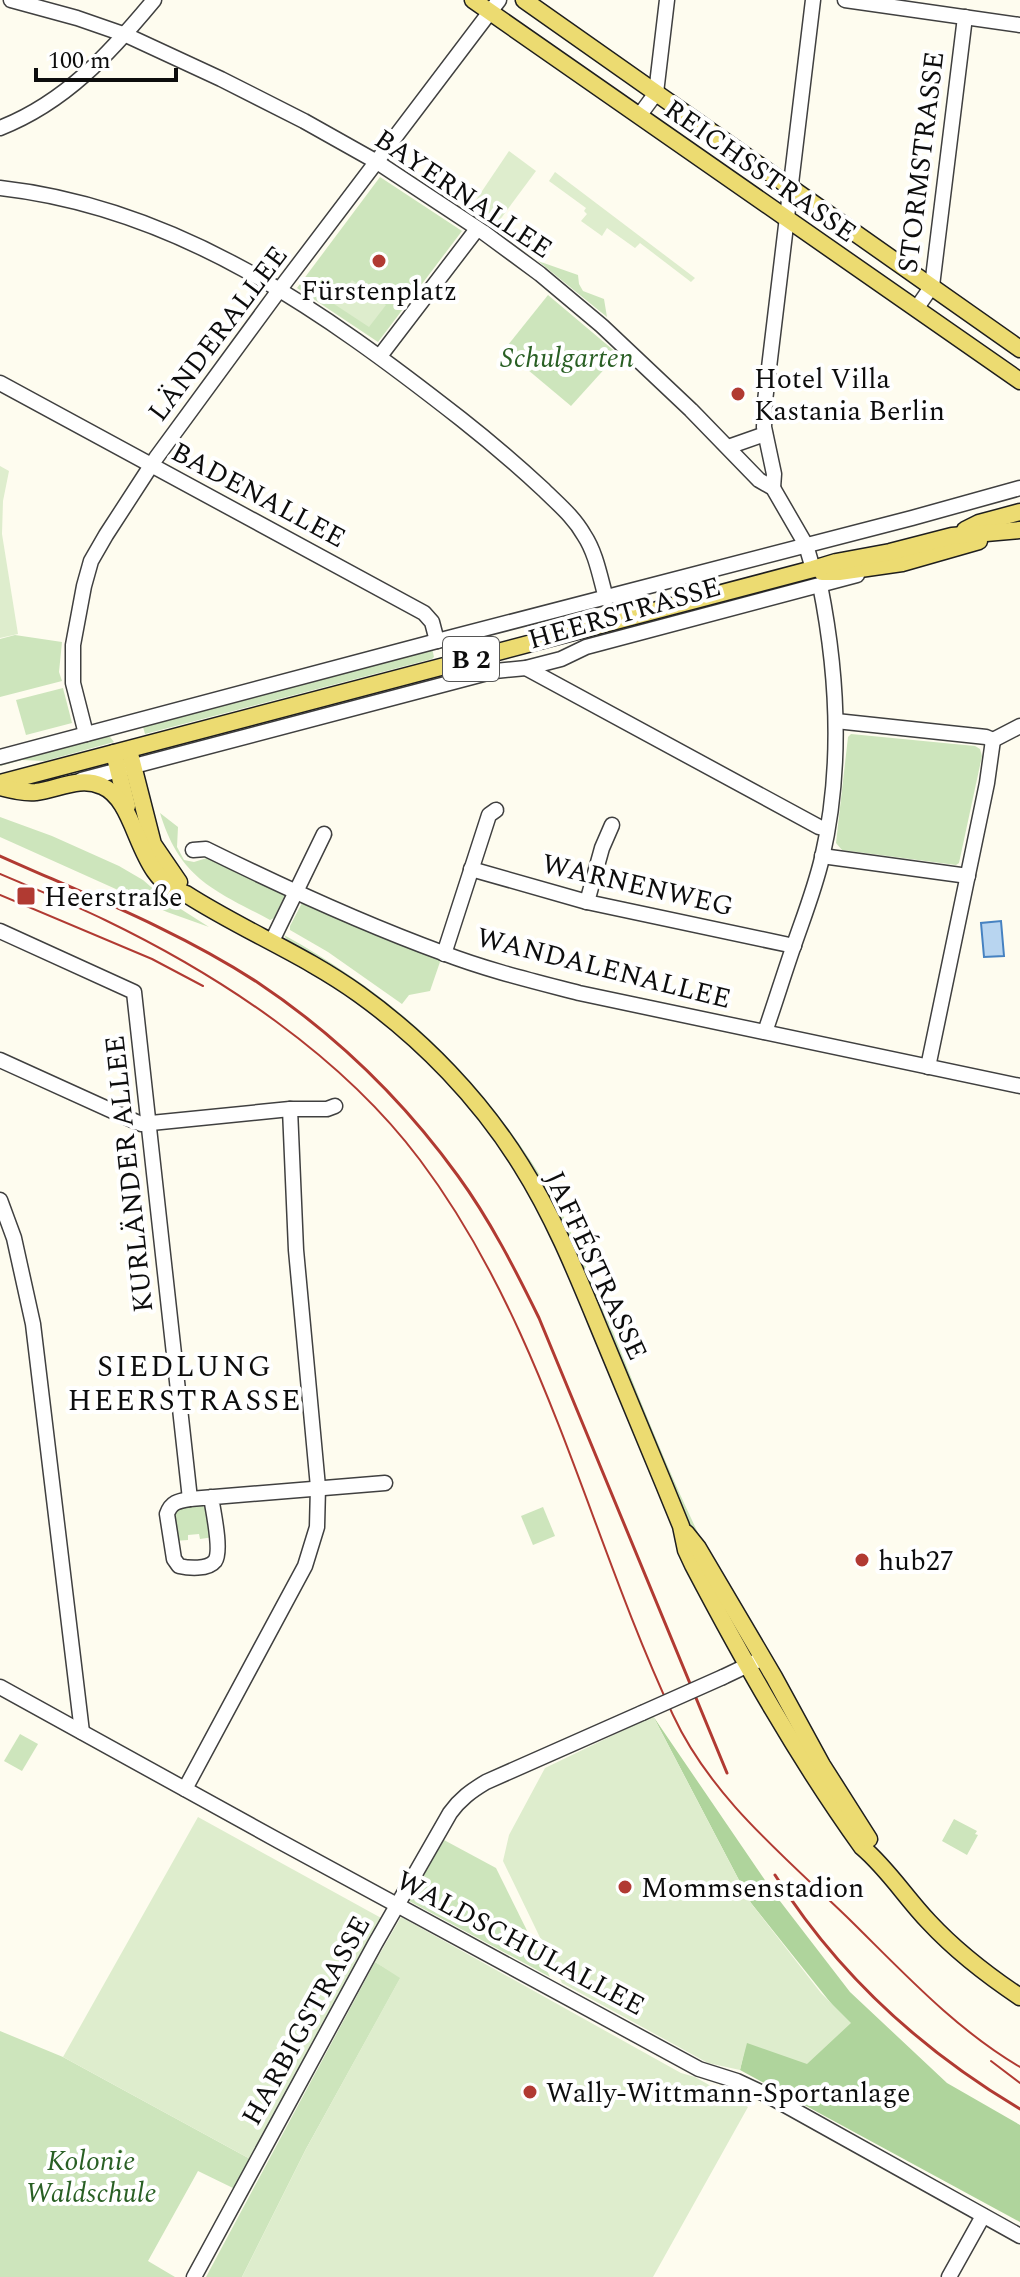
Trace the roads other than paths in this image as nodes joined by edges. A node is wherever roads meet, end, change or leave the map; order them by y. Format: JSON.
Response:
{"nodes":[{"id":1,"x":11,"y":0,"type":"edge"},
{"id":2,"x":154,"y":0,"type":"edge"},
{"id":3,"x":473,"y":0,"type":"edge"},
{"id":4,"x":524,"y":0,"type":"edge"},
{"id":5,"x":667,"y":0,"type":"edge"},
{"id":6,"x":813,"y":0,"type":"edge"},
{"id":7,"x":845,"y":0,"type":"edge"},
{"id":8,"x":495,"y":6,"type":"edge"},
{"id":9,"x":965,"y":17,"type":"junction"},
{"id":10,"x":1020,"y":25,"type":"edge"},
{"id":11,"x":126,"y":35,"type":"junction"},
{"id":12,"x":656,"y":93,"type":"junction"},
{"id":13,"x":639,"y":116,"type":"junction"},
{"id":14,"x":0,"y":128,"type":"edge"},
{"id":15,"x":377,"y":162,"type":"junction"},
{"id":16,"x":790,"y":187,"type":"junction"},
{"id":17,"x":0,"y":188,"type":"edge"},
{"id":18,"x":786,"y":219,"type":"junction"},
{"id":19,"x":477,"y":229,"type":"junction"},
{"id":20,"x":932,"y":286,"type":"junction"},
{"id":21,"x":280,"y":289,"type":"junction"},
{"id":22,"x":916,"y":309,"type":"junction"},
{"id":23,"x":1020,"y":349,"type":"edge"},
{"id":24,"x":380,"y":356,"type":"junction"},
{"id":25,"x":1020,"y":381,"type":"edge"},
{"id":26,"x":0,"y":383,"type":"edge"},
{"id":27,"x":765,"y":434,"type":"junction"},
{"id":28,"x":728,"y":447,"type":"junction"},
{"id":29,"x":151,"y":465,"type":"junction"},
{"id":30,"x":773,"y":488,"type":"junction"},
{"id":31,"x":1020,"y":488,"type":"edge"},
{"id":32,"x":1020,"y":512,"type":"edge"},
{"id":33,"x":1018,"y":531,"type":"edge"},
{"id":34,"x":952,"y":536,"type":"junction"},
{"id":35,"x":806,"y":545,"type":"junction"},
{"id":36,"x":817,"y":577,"type":"junction"},
{"id":37,"x":606,"y":598,"type":"junction"},
{"id":38,"x":437,"y":641,"type":"junction"},
{"id":39,"x":561,"y":659,"type":"junction"},
{"id":40,"x":526,"y":668,"type":"junction"},
{"id":41,"x":558,"y":686,"type":"junction"},
{"id":42,"x":836,"y":721,"type":"junction"},
{"id":43,"x":1020,"y":726,"type":"edge"},
{"id":44,"x":102,"y":730,"type":"junction"},
{"id":45,"x":86,"y":734,"type":"junction"},
{"id":46,"x":993,"y":740,"type":"junction"},
{"id":47,"x":122,"y":751,"type":"junction"},
{"id":48,"x":0,"y":757,"type":"edge"},
{"id":49,"x":126,"y":769,"type":"junction"},
{"id":50,"x":77,"y":782,"type":"junction"},
{"id":51,"x":0,"y":785,"type":"edge"},
{"id":52,"x":496,"y":810,"type":"dead end"},
{"id":53,"x":131,"y":821,"type":"junction"},
{"id":54,"x":612,"y":825,"type":"dead end"},
{"id":55,"x":827,"y":829,"type":"junction"},
{"id":56,"x":324,"y":834,"type":"dead end"},
{"id":57,"x":193,"y":850,"type":"dead end"},
{"id":58,"x":822,"y":856,"type":"junction"},
{"id":59,"x":471,"y":869,"type":"junction"},
{"id":60,"x":968,"y":876,"type":"junction"},
{"id":61,"x":295,"y":893,"type":"junction"},
{"id":62,"x":186,"y":894,"type":"junction"},
{"id":63,"x":587,"y":902,"type":"junction"},
{"id":64,"x":0,"y":931,"type":"edge"},
{"id":65,"x":272,"y":941,"type":"junction"},
{"id":66,"x":794,"y":946,"type":"junction"},
{"id":67,"x":444,"y":954,"type":"junction"},
{"id":68,"x":765,"y":1032,"type":"junction"},
{"id":69,"x":0,"y":1060,"type":"edge"},
{"id":70,"x":928,"y":1067,"type":"junction"},
{"id":71,"x":1020,"y":1086,"type":"edge"},
{"id":72,"x":335,"y":1106,"type":"dead end"},
{"id":73,"x":290,"y":1109,"type":"junction"},
{"id":74,"x":149,"y":1124,"type":"junction"},
{"id":75,"x":0,"y":1200,"type":"edge"},
{"id":76,"x":385,"y":1483,"type":"dead end"},
{"id":77,"x":318,"y":1487,"type":"junction"},
{"id":78,"x":211,"y":1497,"type":"junction"},
{"id":79,"x":190,"y":1499,"type":"junction"},
{"id":80,"x":755,"y":1662,"type":"junction"},
{"id":81,"x":0,"y":1687,"type":"edge"},
{"id":82,"x":82,"y":1732,"type":"junction"},
{"id":83,"x":185,"y":1789,"type":"junction"},
{"id":84,"x":398,"y":1905,"type":"junction"},
{"id":85,"x":1020,"y":1997,"type":"edge"},
{"id":86,"x":983,"y":2216,"type":"junction"},
{"id":87,"x":1020,"y":2236,"type":"edge"},
{"id":88,"x":194,"y":2277,"type":"edge"},
{"id":89,"x":949,"y":2277,"type":"edge"}],
"edges":[{"from":1,"to":11,"type":"street","name":"BAYERNALLEE"},
{"from":2,"to":11,"type":"street"},
{"from":3,"to":8,"type":"main road","name":"REICHSSTRASSE"},
{"from":4,"to":12,"type":"main road","name":"REICHSSTRASSE"},
{"from":5,"to":12,"type":"street"},
{"from":6,"to":16,"type":"street"},
{"from":7,"to":9,"type":"street"},
{"from":8,"to":13,"type":"main road","name":"REICHSSTRASSE"},
{"from":8,"to":15,"type":"street","name":"LÄNDERALLEE"},
{"from":9,"to":10,"type":"street"},
{"from":9,"to":20,"type":"street","name":"STORMSTRASSE"},
{"from":11,"to":14,"type":"street"},
{"from":11,"to":15,"type":"street","name":"BAYERNALLEE"},
{"from":12,"to":13,"type":"street"},
{"from":12,"to":16,"type":"main road","name":"REICHSSTRASSE"},
{"from":13,"to":18,"type":"main road","name":"REICHSSTRASSE"},
{"from":15,"to":19,"type":"street","name":"BAYERNALLEE"},
{"from":15,"to":21,"type":"street","name":"LÄNDERALLEE"},
{"from":16,"to":18,"type":"street"},
{"from":16,"to":20,"type":"main road","name":"REICHSSTRASSE"},
{"from":17,"to":21,"type":"street"},
{"from":18,"to":22,"type":"main road","name":"REICHSSTRASSE"},
{"from":18,"to":27,"type":"street"},
{"from":19,"to":24,"type":"street"},
{"from":19,"to":28,"type":"street","name":"BAYERNALLEE"},
{"from":20,"to":22,"type":"street","name":"STORMSTRASSE"},
{"from":20,"to":23,"type":"main road","name":"REICHSSTRASSE"},
{"from":21,"to":24,"type":"street"},
{"from":21,"to":29,"type":"street","name":"LÄNDERALLEE"},
{"from":22,"to":25,"type":"main road","name":"REICHSSTRASSE"},
{"from":24,"to":37,"type":"street"},
{"from":26,"to":29,"type":"street","name":"BADENALLEE"},
{"from":27,"to":28,"type":"street"},
{"from":27,"to":30,"type":"street"},
{"from":28,"to":30,"type":"street","name":"BAYERNALLEE"},
{"from":29,"to":38,"type":"street","name":"BADENALLEE"},
{"from":29,"to":45,"type":"street","name":"LÄNDERALLEE"},
{"from":30,"to":35,"type":"street","name":"BAYERNALLEE"},
{"from":31,"to":35,"type":"street","name":"HEERSTRASSE"},
{"from":32,"to":34,"type":"main road","name":"HEERSTRASSE","number":"B 2"},
{"from":33,"to":34,"type":"main road","name":"HEERSTRASSE","number":"B 2"},
{"from":33,"to":36,"type":"main road","name":"HEERSTRASSE","number":"B 2"},
{"from":34,"to":36,"type":"main road","name":"HEERSTRASSE","number":"B 2"},
{"from":35,"to":36,"type":"street"},
{"from":35,"to":37,"type":"street","name":"HEERSTRASSE"},
{"from":36,"to":39,"type":"street","name":"HEERSTRASSE"},
{"from":36,"to":42,"type":"street"},
{"from":36,"to":47,"type":"main road","name":"HEERSTRASSE","number":"B 2"},
{"from":37,"to":38,"type":"street","name":"HEERSTRASSE"},
{"from":38,"to":44,"type":"street","name":"HEERSTRASSE"},
{"from":39,"to":40,"type":"street","name":"HEERSTRASSE"},
{"from":39,"to":41,"type":"street"},
{"from":40,"to":41,"type":"street"},
{"from":40,"to":49,"type":"street","name":"HEERSTRASSE"},
{"from":41,"to":55,"type":"street"},
{"from":42,"to":46,"type":"street"},
{"from":42,"to":55,"type":"street"},
{"from":43,"to":46,"type":"street"},
{"from":44,"to":45,"type":"street","name":"HEERSTRASSE"},
{"from":44,"to":47,"type":"street"},
{"from":45,"to":48,"type":"street","name":"HEERSTRASSE"},
{"from":46,"to":60,"type":"street"},
{"from":47,"to":49,"type":"main road","name":"JAFFÉSTRASSE"},
{"from":47,"to":51,"type":"main road","name":"HEERSTRASSE","number":"B 2"},
{"from":49,"to":50,"type":"street","name":"HEERSTRASSE"},
{"from":49,"to":53,"type":"main road","name":"JAFFÉSTRASSE"},
{"from":49,"to":62,"type":"main road","name":"JAFFÉSTRASSE"},
{"from":50,"to":51,"type":"main road","name":"HEERSTRASSE"},
{"from":50,"to":53,"type":"main road","name":"JAFFÉSTRASSE"},
{"from":52,"to":59,"type":"street"},
{"from":53,"to":62,"type":"main road","name":"JAFFÉSTRASSE"},
{"from":54,"to":63,"type":"street"},
{"from":55,"to":58,"type":"street"},
{"from":56,"to":61,"type":"street"},
{"from":57,"to":61,"type":"street","name":"WANDALENALLEE"},
{"from":58,"to":60,"type":"street"},
{"from":58,"to":66,"type":"street"},
{"from":59,"to":63,"type":"street","name":"WARNENWEG"},
{"from":59,"to":67,"type":"street"},
{"from":60,"to":70,"type":"street"},
{"from":61,"to":65,"type":"street"},
{"from":61,"to":67,"type":"street","name":"WANDALENALLEE"},
{"from":62,"to":65,"type":"main road","name":"JAFFÉSTRASSE"},
{"from":63,"to":66,"type":"street","name":"WARNENWEG"},
{"from":64,"to":74,"type":"street","name":"KURLÄNDER ALLEE"},
{"from":65,"to":80,"type":"main road","name":"JAFFÉSTRASSE"},
{"from":66,"to":68,"type":"street"},
{"from":67,"to":68,"type":"street","name":"WANDALENALLEE"},
{"from":68,"to":70,"type":"street","name":"WANDALENALLEE"},
{"from":69,"to":74,"type":"street"},
{"from":70,"to":71,"type":"street","name":"WANDALENALLEE"},
{"from":72,"to":73,"type":"street"},
{"from":73,"to":74,"type":"street"},
{"from":73,"to":77,"type":"street"},
{"from":74,"to":79,"type":"street","name":"KURLÄNDER ALLEE"},
{"from":75,"to":82,"type":"street"},
{"from":76,"to":77,"type":"street"},
{"from":77,"to":78,"type":"street"},
{"from":77,"to":83,"type":"street"},
{"from":78,"to":79,"type":"street"},
{"from":78,"to":79,"type":"street"},
{"from":80,"to":84,"type":"street","name":"HARBIGSTRASSE","bridge":true},
{"from":80,"to":85,"type":"main road","name":"JAFFÉSTRASSE"},
{"from":81,"to":82,"type":"street","name":"WALDSCHULALLEE"},
{"from":82,"to":83,"type":"street","name":"WALDSCHULALLEE"},
{"from":83,"to":84,"type":"street","name":"WALDSCHULALLEE"},
{"from":84,"to":86,"type":"street","name":"WALDSCHULALLEE"},
{"from":84,"to":88,"type":"street","name":"HARBIGSTRASSE"},
{"from":86,"to":87,"type":"street","name":"WALDSCHULALLEE"},
{"from":86,"to":89,"type":"street"}]}
